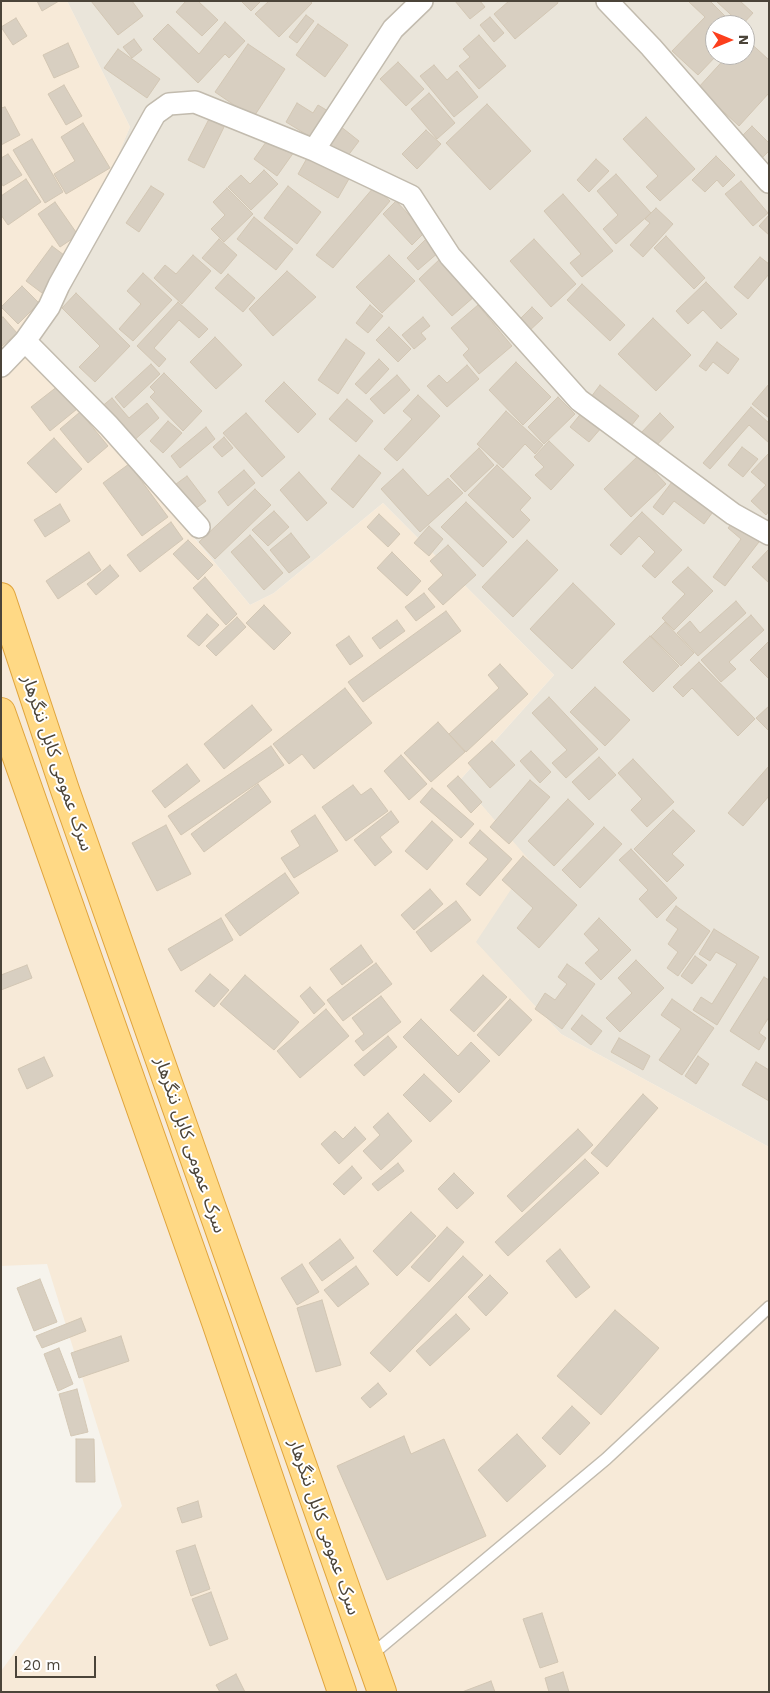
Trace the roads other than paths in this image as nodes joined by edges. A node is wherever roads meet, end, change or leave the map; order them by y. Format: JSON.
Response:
{"nodes":[{"id":1,"x":422,"y":1,"type":"edge"},
{"id":2,"x":607,"y":1,"type":"edge"},
{"id":3,"x":314,"y":150,"type":"junction"},
{"id":4,"x":769,"y":182,"type":"edge"},
{"id":5,"x":25,"y":341,"type":"junction"},
{"id":6,"x":1,"y":366,"type":"edge"},
{"id":7,"x":199,"y":527,"type":"dead end"},
{"id":8,"x":769,"y":534,"type":"edge"},
{"id":9,"x":1,"y":597,"type":"edge"},
{"id":10,"x":1,"y":712,"type":"edge"},
{"id":11,"x":769,"y":1307,"type":"edge"},
{"id":12,"x":370,"y":1656,"type":"junction"},
{"id":13,"x":342,"y":1692,"type":"edge"},
{"id":14,"x":382,"y":1692,"type":"edge"}],
"edges":[{"from":1,"to":3,"type":"street"},
{"from":2,"to":4,"type":"street"},
{"from":3,"to":5,"type":"street"},
{"from":3,"to":8,"type":"street"},
{"from":5,"to":6,"type":"street"},
{"from":5,"to":7,"type":"street"},
{"from":9,"to":12,"type":"highway","name":"سرک عمومی کابل ننگرهار"},
{"from":10,"to":13,"type":"highway","name":"سرک عمومی کابل ننگرهار"},
{"from":11,"to":12,"type":"lane"},
{"from":12,"to":14,"type":"highway","name":"سرک عمومی کابل ننگرهار"}]}
